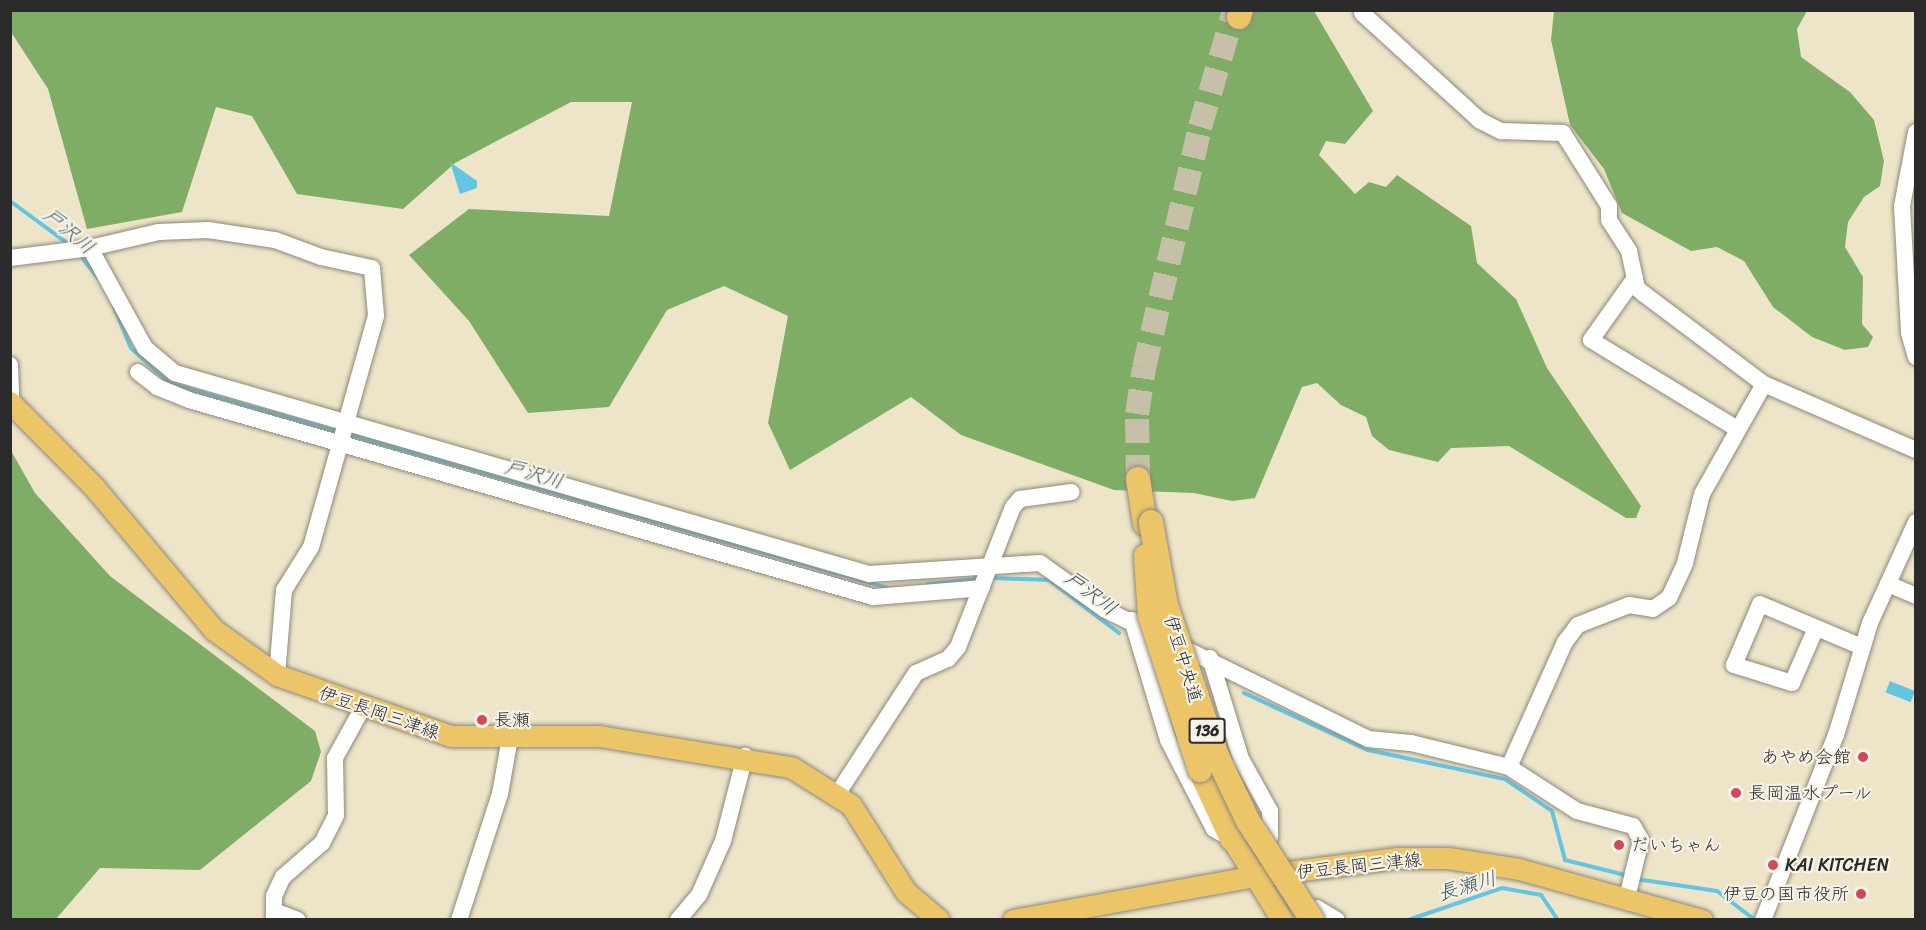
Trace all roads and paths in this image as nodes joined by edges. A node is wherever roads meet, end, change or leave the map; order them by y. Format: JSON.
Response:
{"nodes":[{"id":1,"x":1362,"y":13,"type":"dead end"},
{"id":2,"x":1916,"y":132,"type":"edge"},
{"id":3,"x":90,"y":248,"type":"junction"},
{"id":4,"x":10,"y":258,"type":"edge"},
{"id":5,"x":1635,"y":278,"type":"junction"},
{"id":6,"x":1916,"y":357,"type":"edge"},
{"id":7,"x":10,"y":365,"type":"edge"},
{"id":8,"x":138,"y":372,"type":"dead end"},
{"id":9,"x":1764,"y":384,"type":"junction"},
{"id":10,"x":11,"y":403,"type":"edge"},
{"id":11,"x":1736,"y":428,"type":"junction"},
{"id":12,"x":343,"y":433,"type":"junction"},
{"id":13,"x":1916,"y":450,"type":"edge"},
{"id":14,"x":1141,"y":478,"type":"tunnel mouth"},
{"id":15,"x":1072,"y":492,"type":"dead end"},
{"id":16,"x":1916,"y":522,"type":"edge"},
{"id":17,"x":1148,"y":529,"type":"junction"},
{"id":18,"x":990,"y":566,"type":"junction"},
{"id":19,"x":1160,"y":570,"type":"junction"},
{"id":20,"x":1888,"y":584,"type":"junction"},
{"id":21,"x":982,"y":587,"type":"junction"},
{"id":22,"x":1916,"y":596,"type":"edge"},
{"id":23,"x":1132,"y":620,"type":"junction"},
{"id":24,"x":1816,"y":628,"type":"junction"},
{"id":25,"x":1862,"y":647,"type":"junction"},
{"id":26,"x":1210,"y":658,"type":"junction"},
{"id":27,"x":277,"y":675,"type":"junction"},
{"id":28,"x":362,"y":709,"type":"junction"},
{"id":29,"x":510,"y":738,"type":"junction"},
{"id":30,"x":745,"y":756,"type":"junction"},
{"id":31,"x":1509,"y":767,"type":"junction"},
{"id":32,"x":838,"y":793,"type":"junction"},
{"id":33,"x":1270,"y":837,"type":"junction"},
{"id":34,"x":1232,"y":839,"type":"junction"},
{"id":35,"x":1293,"y":873,"type":"junction"},
{"id":36,"x":1256,"y":876,"type":"junction"},
{"id":37,"x":1627,"y":898,"type":"junction"},
{"id":38,"x":275,"y":916,"type":"edge"},
{"id":39,"x":1278,"y":916,"type":"edge"},
{"id":40,"x":1319,"y":917,"type":"edge"},
{"id":41,"x":934,"y":919,"type":"edge"},
{"id":42,"x":298,"y":920,"type":"edge"},
{"id":43,"x":459,"y":920,"type":"edge"},
{"id":44,"x":678,"y":920,"type":"edge"},
{"id":45,"x":1013,"y":920,"type":"edge"},
{"id":46,"x":1702,"y":920,"type":"edge"},
{"id":47,"x":1763,"y":920,"type":"edge"}],
"edges":[{"from":1,"to":5,"type":"street"},
{"from":2,"to":6,"type":"street"},
{"from":3,"to":4,"type":"street"},
{"from":3,"to":12,"type":"street"},
{"from":3,"to":12,"type":"street"},
{"from":5,"to":9,"type":"street"},
{"from":5,"to":11,"type":"street"},
{"from":7,"to":10,"type":"street"},
{"from":8,"to":12,"type":"street"},
{"from":9,"to":11,"type":"street"},
{"from":9,"to":13,"type":"street"},
{"from":10,"to":27,"type":"main road","name":"伊豆長岡三津線"},
{"from":11,"to":31,"type":"street"},
{"from":12,"to":18,"type":"street"},
{"from":12,"to":21,"type":"street"},
{"from":12,"to":27,"type":"street"},
{"from":14,"to":17,"type":"highway","name":"伊豆中央道","number":"136"},
{"from":15,"to":18,"type":"street"},
{"from":16,"to":20,"type":"street"},
{"from":17,"to":19,"type":"highway","name":"伊豆中央道","number":"136","bridge":true},
{"from":17,"to":34,"type":"highway","bridge":true},
{"from":17,"to":40,"type":"highway","name":"伊豆中央道","number":"136","bridge":true},
{"from":18,"to":21,"type":"street"},
{"from":18,"to":23,"type":"street"},
{"from":19,"to":33,"type":"highway","bridge":true},
{"from":19,"to":40,"type":"highway","name":"伊豆中央道","number":"136","bridge":true},
{"from":20,"to":22,"type":"street"},
{"from":20,"to":25,"type":"street"},
{"from":21,"to":32,"type":"street"},
{"from":23,"to":26,"type":"street"},
{"from":23,"to":34,"type":"street"},
{"from":24,"to":24,"type":"street"},
{"from":24,"to":25,"type":"street"},
{"from":25,"to":47,"type":"street"},
{"from":26,"to":31,"type":"street"},
{"from":26,"to":33,"type":"street"},
{"from":27,"to":28,"type":"main road","name":"伊豆長岡三津線"},
{"from":28,"to":29,"type":"main road","name":"伊豆長岡三津線"},
{"from":28,"to":38,"type":"street"},
{"from":29,"to":30,"type":"main road","name":"伊豆長岡三津線"},
{"from":29,"to":43,"type":"street"},
{"from":30,"to":32,"type":"main road","name":"伊豆長岡三津線"},
{"from":30,"to":44,"type":"street"},
{"from":31,"to":37,"type":"street"},
{"from":32,"to":41,"type":"main road","name":"伊豆長岡三津線"},
{"from":33,"to":35,"type":"main road"},
{"from":34,"to":36,"type":"main road"},
{"from":35,"to":36,"type":"main road","name":"伊豆長岡三津線"},
{"from":35,"to":37,"type":"main road","name":"伊豆長岡三津線"},
{"from":35,"to":40,"type":"main road"},
{"from":36,"to":39,"type":"main road"},
{"from":36,"to":45,"type":"main road","name":"伊豆長岡三津線"},
{"from":37,"to":46,"type":"main road","name":"伊豆長岡三津線"},
{"from":38,"to":42,"type":"street"}]}
